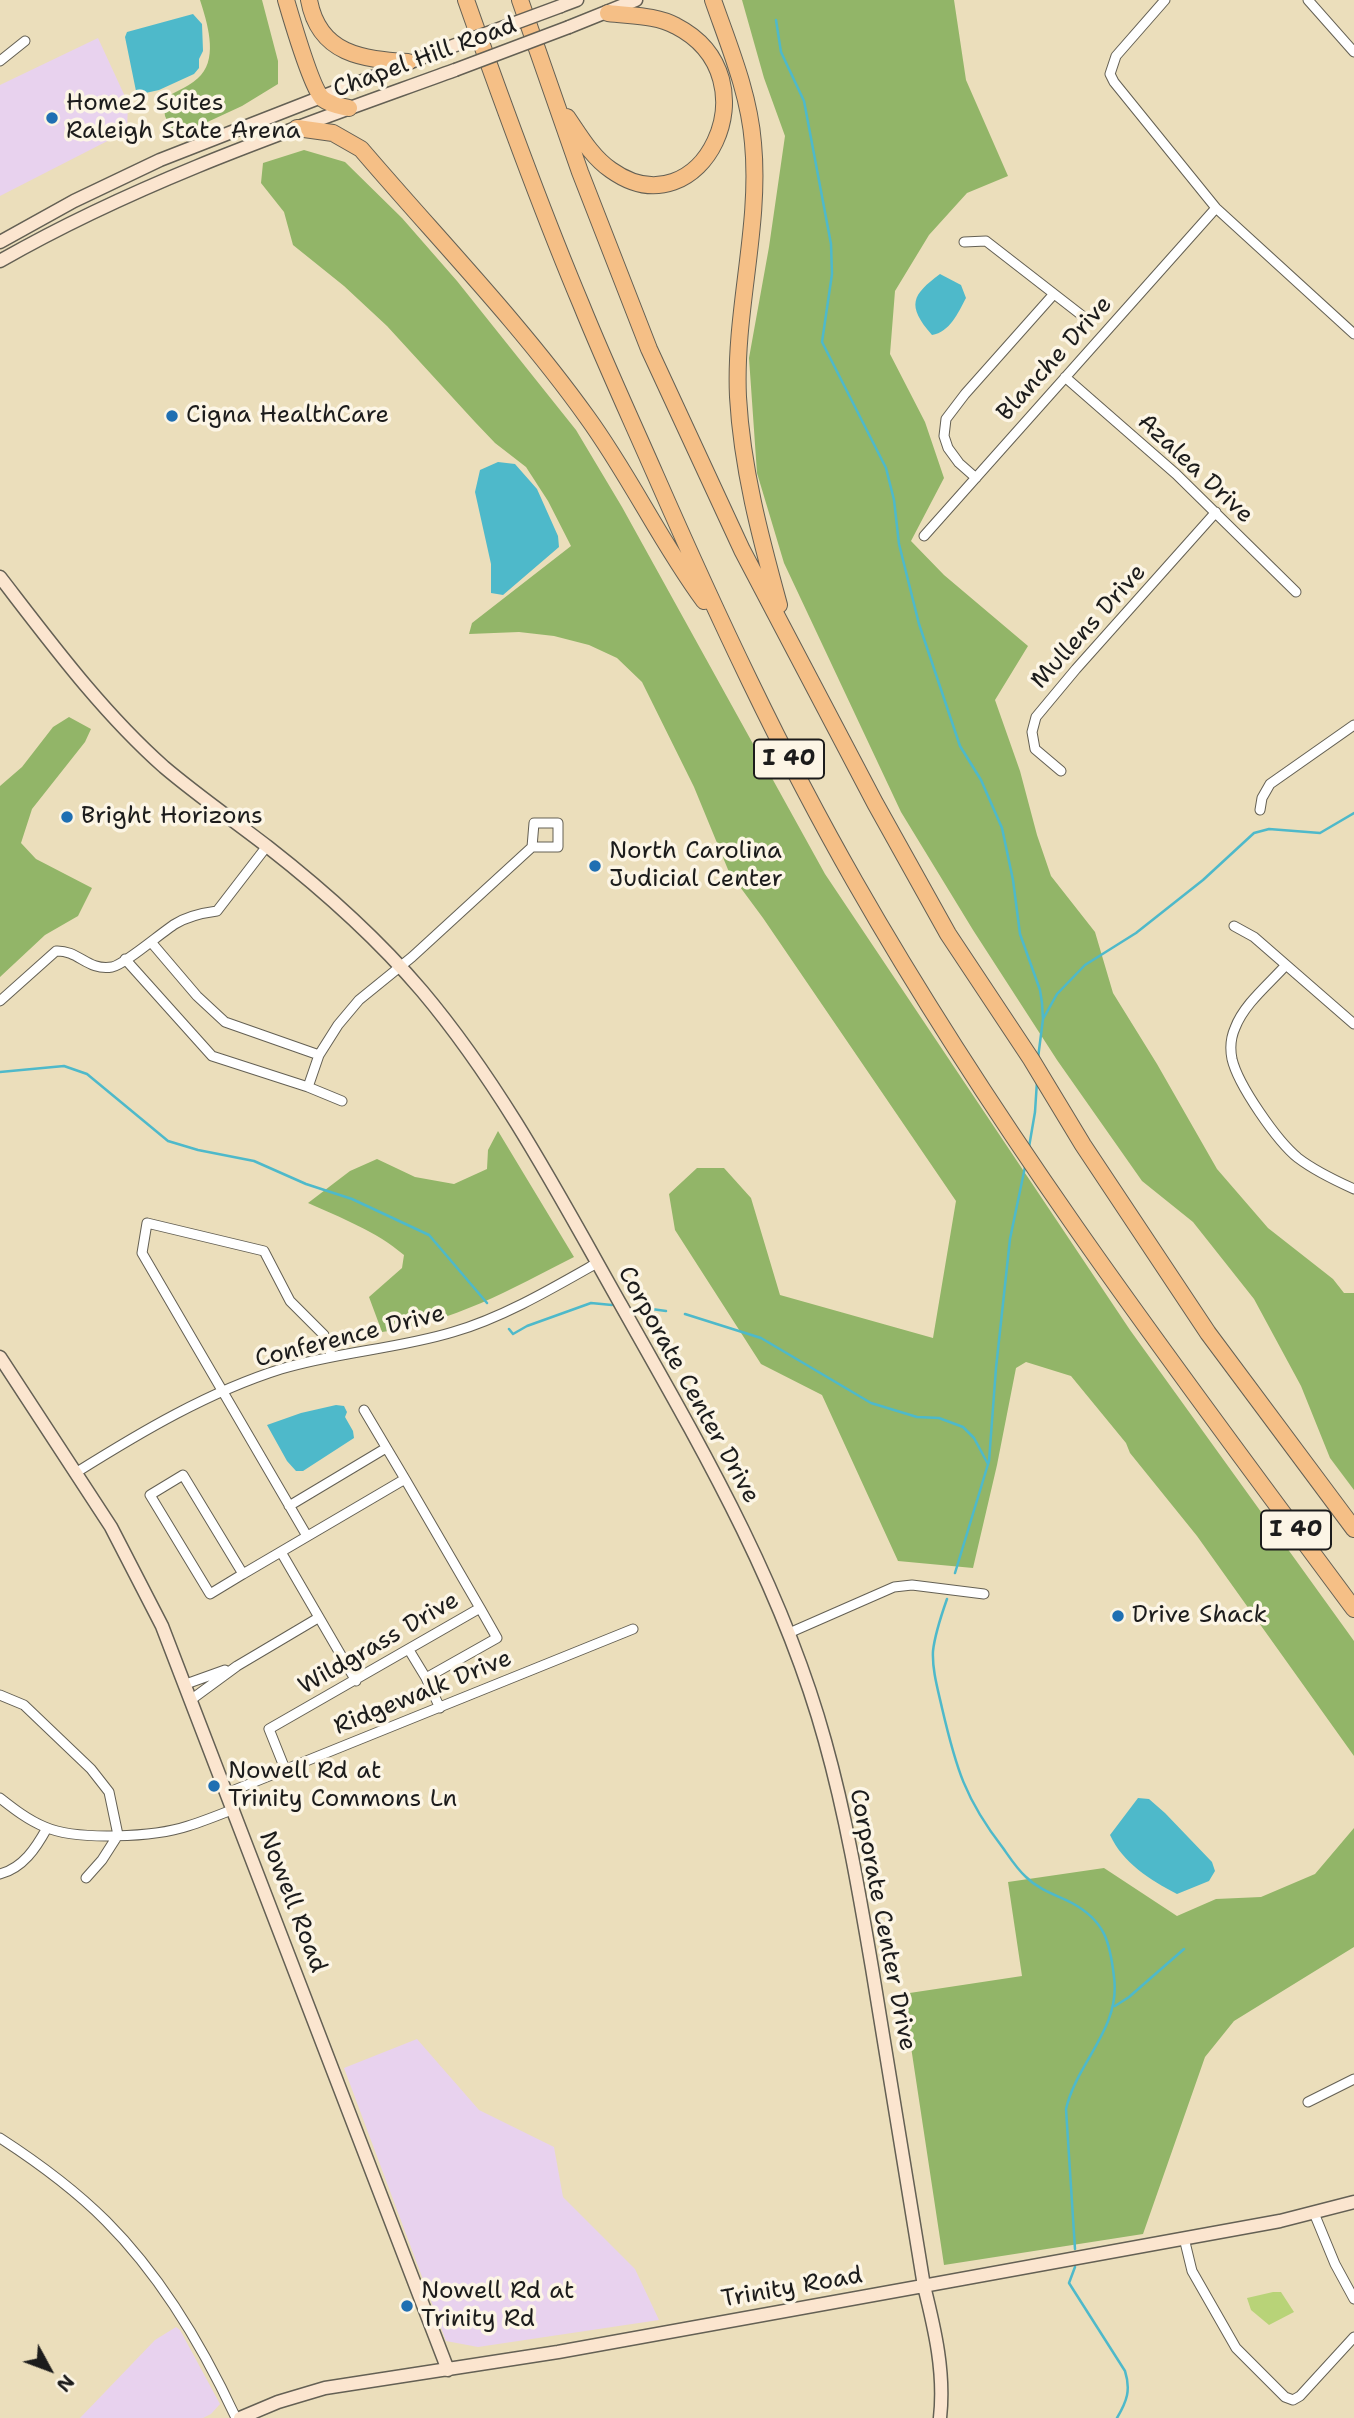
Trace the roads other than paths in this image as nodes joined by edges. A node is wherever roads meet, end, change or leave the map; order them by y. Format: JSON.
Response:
{"nodes":[{"id":1,"x":286,"y":0,"type":"edge"},
{"id":2,"x":309,"y":0,"type":"edge"},
{"id":3,"x":466,"y":0,"type":"edge"},
{"id":4,"x":520,"y":0,"type":"edge"},
{"id":5,"x":577,"y":0,"type":"edge"},
{"id":6,"x":636,"y":0,"type":"edge"},
{"id":7,"x":713,"y":0,"type":"edge"},
{"id":8,"x":1165,"y":0,"type":"edge"},
{"id":9,"x":1308,"y":0,"type":"edge"},
{"id":10,"x":608,"y":13,"type":"junction"},
{"id":11,"x":24,"y":41,"type":"dead end"},
{"id":12,"x":1354,"y":52,"type":"edge"},
{"id":13,"x":0,"y":61,"type":"edge"},
{"id":14,"x":408,"y":62,"type":"junction"},
{"id":15,"x":320,"y":97,"type":"junction"},
{"id":16,"x":554,"y":97,"type":"junction"},
{"id":17,"x":349,"y":108,"type":"junction"},
{"id":18,"x":297,"y":128,"type":"junction"},
{"id":19,"x":1216,"y":208,"type":"junction"},
{"id":20,"x":0,"y":242,"type":"edge"},
{"id":21,"x":964,"y":242,"type":"dead end"},
{"id":22,"x":0,"y":261,"type":"edge"},
{"id":23,"x":1053,"y":295,"type":"junction"},
{"id":24,"x":1089,"y":321,"type":"dead end"},
{"id":25,"x":1354,"y":334,"type":"edge"},
{"id":26,"x":1065,"y":376,"type":"junction"},
{"id":27,"x":976,"y":478,"type":"junction"},
{"id":28,"x":1216,"y":512,"type":"junction"},
{"id":29,"x":925,"y":536,"type":"dead end"},
{"id":30,"x":0,"y":577,"type":"edge"},
{"id":31,"x":1296,"y":592,"type":"dead end"},
{"id":32,"x":721,"y":624,"type":"junction"},
{"id":33,"x":787,"y":634,"type":"junction"},
{"id":34,"x":1354,"y":725,"type":"edge"},
{"id":35,"x":1061,"y":771,"type":"dead end"},
{"id":36,"x":1260,"y":810,"type":"dead end"},
{"id":37,"x":267,"y":846,"type":"junction"},
{"id":38,"x":532,"y":847,"type":"dead end"},
{"id":39,"x":1234,"y":926,"type":"dead end"},
{"id":40,"x":151,"y":942,"type":"junction"},
{"id":41,"x":125,"y":959,"type":"junction"},
{"id":42,"x":1286,"y":965,"type":"junction"},
{"id":43,"x":400,"y":967,"type":"junction"},
{"id":44,"x":0,"y":1001,"type":"edge"},
{"id":45,"x":1354,"y":1024,"type":"edge"},
{"id":46,"x":319,"y":1055,"type":"junction"},
{"id":47,"x":308,"y":1087,"type":"junction"},
{"id":48,"x":342,"y":1101,"type":"dead end"},
{"id":49,"x":1354,"y":1189,"type":"edge"},
{"id":50,"x":597,"y":1263,"type":"junction"},
{"id":51,"x":0,"y":1357,"type":"edge"},
{"id":52,"x":332,"y":1357,"type":"junction"},
{"id":53,"x":222,"y":1392,"type":"junction"},
{"id":54,"x":364,"y":1410,"type":"dead end"},
{"id":55,"x":386,"y":1448,"type":"junction"},
{"id":56,"x":77,"y":1472,"type":"junction"},
{"id":57,"x":405,"y":1479,"type":"junction"},
{"id":58,"x":289,"y":1506,"type":"junction"},
{"id":59,"x":1354,"y":1529,"type":"edge"},
{"id":60,"x":307,"y":1536,"type":"junction"},
{"id":61,"x":281,"y":1552,"type":"junction"},
{"id":62,"x":243,"y":1574,"type":"junction"},
{"id":63,"x":984,"y":1594,"type":"dead end"},
{"id":64,"x":480,"y":1608,"type":"junction"},
{"id":65,"x":1354,"y":1609,"type":"edge"},
{"id":66,"x":318,"y":1618,"type":"junction"},
{"id":67,"x":634,"y":1629,"type":"dead end"},
{"id":68,"x":789,"y":1633,"type":"junction"},
{"id":69,"x":409,"y":1650,"type":"junction"},
{"id":70,"x":237,"y":1666,"type":"junction"},
{"id":71,"x":426,"y":1678,"type":"junction"},
{"id":72,"x":356,"y":1681,"type":"junction"},
{"id":73,"x":186,"y":1684,"type":"junction"},
{"id":74,"x":0,"y":1695,"type":"edge"},
{"id":75,"x":192,"y":1699,"type":"junction"},
{"id":76,"x":440,"y":1708,"type":"junction"},
{"id":77,"x":285,"y":1769,"type":"junction"},
{"id":78,"x":227,"y":1793,"type":"junction"},
{"id":79,"x":0,"y":1798,"type":"edge"},
{"id":80,"x":234,"y":1809,"type":"junction"},
{"id":81,"x":47,"y":1828,"type":"junction"},
{"id":82,"x":118,"y":1835,"type":"junction"},
{"id":83,"x":0,"y":1874,"type":"edge"},
{"id":84,"x":86,"y":1878,"type":"dead end"},
{"id":85,"x":1354,"y":2079,"type":"edge"},
{"id":86,"x":1308,"y":2102,"type":"dead end"},
{"id":87,"x":0,"y":2138,"type":"edge"},
{"id":88,"x":1354,"y":2202,"type":"edge"},
{"id":89,"x":1314,"y":2213,"type":"junction"},
{"id":90,"x":1184,"y":2238,"type":"junction"},
{"id":91,"x":924,"y":2286,"type":"junction"},
{"id":92,"x":1354,"y":2299,"type":"edge"},
{"id":93,"x":1354,"y":2337,"type":"edge"},
{"id":94,"x":447,"y":2370,"type":"junction"},
{"id":95,"x":238,"y":2418,"type":"edge"},
{"id":96,"x":940,"y":2418,"type":"edge"}],
"edges":[{"from":1,"to":15,"type":"highway"},
{"from":2,"to":14,"type":"highway"},
{"from":3,"to":32,"type":"highway","number":"I 40"},
{"from":4,"to":16,"type":"highway","number":"I 40"},
{"from":5,"to":14,"type":"street","name":"Chapel Hill Road","bridge":true},
{"from":6,"to":10,"type":"street","name":"Chapel Hill Road"},
{"from":7,"to":33,"type":"highway"},
{"from":8,"to":19,"type":"street"},
{"from":9,"to":12,"type":"street"},
{"from":10,"to":16,"type":"highway"},
{"from":10,"to":17,"type":"street","name":"Chapel Hill Road","bridge":true},
{"from":11,"to":13,"type":"street"},
{"from":14,"to":15,"type":"street","name":"Chapel Hill Road"},
{"from":15,"to":17,"type":"highway"},
{"from":15,"to":20,"type":"street","name":"Chapel Hill Road"},
{"from":16,"to":33,"type":"highway","number":"I 40"},
{"from":17,"to":18,"type":"street","name":"Chapel Hill Road"},
{"from":18,"to":22,"type":"street","name":"Chapel Hill Road"},
{"from":18,"to":32,"type":"highway"},
{"from":19,"to":25,"type":"street"},
{"from":19,"to":26,"type":"street","name":"Blanche Drive"},
{"from":21,"to":23,"type":"street"},
{"from":23,"to":24,"type":"street"},
{"from":23,"to":27,"type":"street"},
{"from":26,"to":27,"type":"street","name":"Blanche Drive"},
{"from":26,"to":28,"type":"street","name":"Azalea Drive"},
{"from":27,"to":29,"type":"street","name":"Blanche Drive"},
{"from":28,"to":31,"type":"street","name":"Azalea Drive"},
{"from":28,"to":35,"type":"street","name":"Mullens Drive"},
{"from":30,"to":37,"type":"street","name":"Corporate Center Drive"},
{"from":32,"to":65,"type":"highway","number":"I 40"},
{"from":33,"to":59,"type":"highway","number":"I 40"},
{"from":34,"to":36,"type":"street"},
{"from":37,"to":40,"type":"street"},
{"from":37,"to":43,"type":"street","name":"Corporate Center Drive"},
{"from":38,"to":43,"type":"street"},
{"from":39,"to":42,"type":"street"},
{"from":40,"to":41,"type":"street"},
{"from":40,"to":46,"type":"street"},
{"from":41,"to":44,"type":"street"},
{"from":41,"to":47,"type":"street"},
{"from":42,"to":45,"type":"street"},
{"from":42,"to":49,"type":"street"},
{"from":43,"to":46,"type":"street"},
{"from":43,"to":50,"type":"street","name":"Corporate Center Drive"},
{"from":46,"to":47,"type":"street"},
{"from":47,"to":48,"type":"street"},
{"from":50,"to":52,"type":"street","name":"Conference Drive"},
{"from":50,"to":68,"type":"street","name":"Corporate Center Drive"},
{"from":51,"to":56,"type":"street","name":"Nowell Road"},
{"from":52,"to":53,"type":"street","name":"Conference Drive"},
{"from":52,"to":53,"type":"street"},
{"from":53,"to":56,"type":"street","name":"Conference Drive"},
{"from":53,"to":58,"type":"street"},
{"from":54,"to":55,"type":"street","name":"Wildgrass Drive"},
{"from":55,"to":57,"type":"street","name":"Wildgrass Drive"},
{"from":55,"to":58,"type":"street"},
{"from":56,"to":73,"type":"street","name":"Nowell Road"},
{"from":57,"to":60,"type":"street"},
{"from":57,"to":64,"type":"street","name":"Wildgrass Drive"},
{"from":58,"to":60,"type":"street"},
{"from":60,"to":61,"type":"street"},
{"from":61,"to":62,"type":"street"},
{"from":61,"to":66,"type":"street"},
{"from":62,"to":62,"type":"street"},
{"from":63,"to":68,"type":"street"},
{"from":64,"to":69,"type":"street","name":"Wildgrass Drive"},
{"from":64,"to":71,"type":"street"},
{"from":66,"to":70,"type":"street"},
{"from":66,"to":72,"type":"street"},
{"from":67,"to":76,"type":"street","name":"Ridgewalk Drive"},
{"from":68,"to":91,"type":"street","name":"Corporate Center Drive"},
{"from":69,"to":71,"type":"street"},
{"from":69,"to":72,"type":"street","name":"Wildgrass Drive"},
{"from":70,"to":73,"type":"street"},
{"from":70,"to":75,"type":"street"},
{"from":71,"to":76,"type":"street"},
{"from":72,"to":77,"type":"street","name":"Wildgrass Drive"},
{"from":73,"to":75,"type":"street","name":"Nowell Road"},
{"from":74,"to":82,"type":"street"},
{"from":75,"to":78,"type":"street","name":"Nowell Road"},
{"from":76,"to":77,"type":"street","name":"Ridgewalk Drive"},
{"from":77,"to":78,"type":"street","name":"Ridgewalk Drive"},
{"from":78,"to":80,"type":"street","name":"Nowell Road"},
{"from":79,"to":81,"type":"street"},
{"from":80,"to":82,"type":"street"},
{"from":80,"to":94,"type":"street","name":"Nowell Road"},
{"from":81,"to":82,"type":"street"},
{"from":81,"to":83,"type":"street"},
{"from":82,"to":84,"type":"street"},
{"from":85,"to":86,"type":"street"},
{"from":87,"to":95,"type":"street"},
{"from":88,"to":89,"type":"street","name":"Trinity Road"},
{"from":89,"to":90,"type":"street","name":"Trinity Road"},
{"from":89,"to":92,"type":"street"},
{"from":90,"to":91,"type":"street","name":"Trinity Road"},
{"from":90,"to":93,"type":"street"},
{"from":91,"to":94,"type":"street","name":"Trinity Road"},
{"from":91,"to":96,"type":"street","name":"Corporate Center Drive"},
{"from":94,"to":95,"type":"street","name":"Trinity Road"}]}
